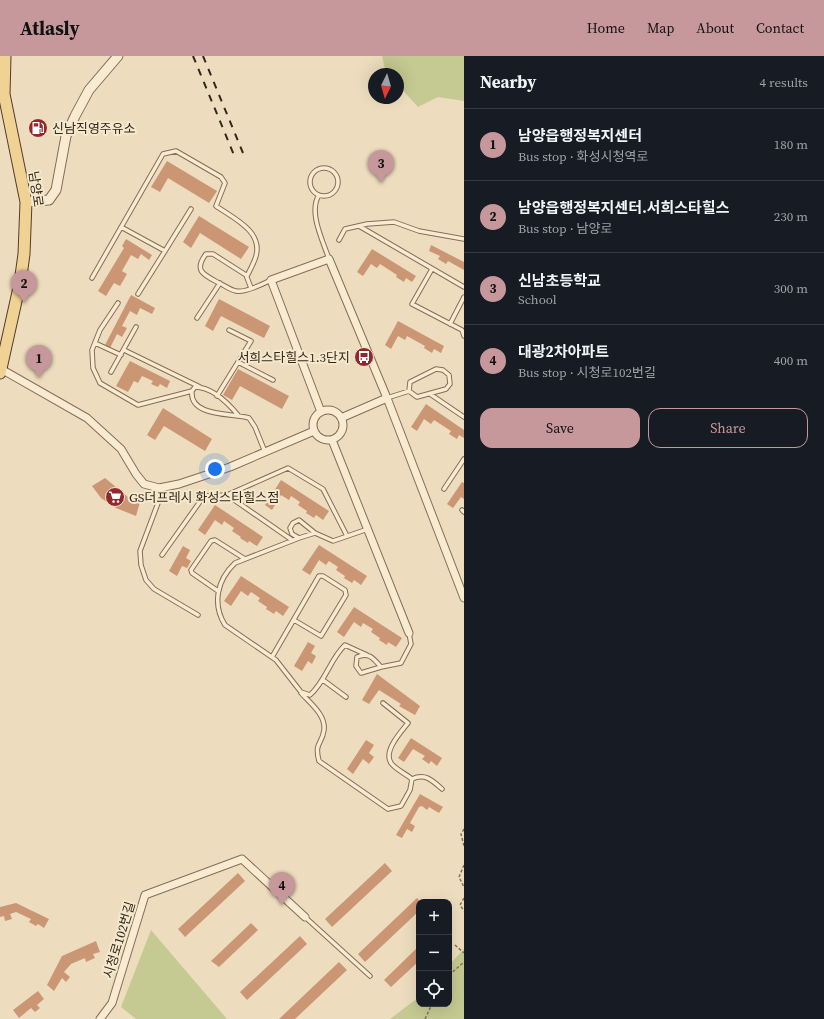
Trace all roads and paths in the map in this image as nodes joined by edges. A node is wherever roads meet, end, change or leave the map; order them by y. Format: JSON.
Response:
{"nodes":[{"id":1,"x":5,"y":56,"type":"edge"},
{"id":2,"x":118,"y":56,"type":"edge"},
{"id":3,"x":319,"y":195,"type":"junction"},
{"id":4,"x":26,"y":202,"type":"junction"},
{"id":5,"x":191,"y":209,"type":"dead end"},
{"id":6,"x":359,"y":226,"type":"junction"},
{"id":7,"x":121,"y":227,"type":"junction"},
{"id":8,"x":464,"y":239,"type":"edge"},
{"id":9,"x":339,"y":240,"type":"dead end"},
{"id":10,"x":165,"y":251,"type":"junction"},
{"id":11,"x":329,"y":259,"type":"junction"},
{"id":12,"x":432,"y":269,"type":"junction"},
{"id":13,"x":246,"y":276,"type":"junction"},
{"id":14,"x":92,"y":278,"type":"dead end"},
{"id":15,"x":271,"y":280,"type":"junction"},
{"id":16,"x":220,"y":283,"type":"junction"},
{"id":17,"x":464,"y":287,"type":"edge"},
{"id":18,"x":250,"y":288,"type":"junction"},
{"id":19,"x":138,"y":294,"type":"dead end"},
{"id":20,"x":464,"y":297,"type":"edge"},
{"id":21,"x":118,"y":303,"type":"dead end"},
{"id":22,"x":197,"y":318,"type":"dead end"},
{"id":23,"x":450,"y":324,"type":"junction"},
{"id":24,"x":136,"y":326,"type":"dead end"},
{"id":25,"x":230,"y":330,"type":"dead end"},
{"id":26,"x":464,"y":336,"type":"edge"},
{"id":27,"x":95,"y":343,"type":"junction"},
{"id":28,"x":124,"y":350,"type":"junction"},
{"id":29,"x":121,"y":355,"type":"junction"},
{"id":30,"x":238,"y":362,"type":"junction"},
{"id":31,"x":1,"y":371,"type":"edge"},
{"id":32,"x":110,"y":372,"type":"dead end"},
{"id":33,"x":273,"y":380,"type":"dead end"},
{"id":34,"x":201,"y":387,"type":"junction"},
{"id":35,"x":192,"y":391,"type":"junction"},
{"id":36,"x":409,"y":391,"type":"junction"},
{"id":37,"x":430,"y":394,"type":"junction"},
{"id":38,"x":217,"y":396,"type":"junction"},
{"id":39,"x":387,"y":398,"type":"junction"},
{"id":40,"x":321,"y":412,"type":"junction"},
{"id":41,"x":238,"y":415,"type":"junction"},
{"id":42,"x":464,"y":417,"type":"edge"},
{"id":43,"x":341,"y":418,"type":"junction"},
{"id":44,"x":314,"y":431,"type":"junction"},
{"id":45,"x":332,"y":440,"type":"junction"},
{"id":46,"x":265,"y":452,"type":"junction"},
{"id":47,"x":464,"y":459,"type":"edge"},
{"id":48,"x":459,"y":467,"type":"junction"},
{"id":49,"x":464,"y":470,"type":"edge"},
{"id":50,"x":164,"y":487,"type":"junction"},
{"id":51,"x":444,"y":489,"type":"dead end"},
{"id":52,"x":226,"y":495,"type":"junction"},
{"id":53,"x":368,"y":529,"type":"junction"},
{"id":54,"x":315,"y":533,"type":"junction"},
{"id":55,"x":347,"y":536,"type":"junction"},
{"id":56,"x":299,"y":538,"type":"junction"},
{"id":57,"x":292,"y":540,"type":"junction"},
{"id":58,"x":162,"y":555,"type":"dead end"},
{"id":59,"x":245,"y":558,"type":"junction"},
{"id":60,"x":218,"y":591,"type":"junction"},
{"id":61,"x":464,"y":598,"type":"edge"},
{"id":62,"x":198,"y":615,"type":"dead end"},
{"id":63,"x":294,"y":620,"type":"junction"},
{"id":64,"x":409,"y":633,"type":"joint"},
{"id":65,"x":367,"y":655,"type":"junction"},
{"id":66,"x":272,"y":657,"type":"junction"},
{"id":67,"x":381,"y":667,"type":"junction"},
{"id":68,"x":323,"y":680,"type":"junction"},
{"id":69,"x":301,"y":692,"type":"junction"},
{"id":70,"x":346,"y":697,"type":"dead end"},
{"id":71,"x":382,"y":703,"type":"dead end"},
{"id":72,"x":412,"y":779,"type":"junction"},
{"id":73,"x":442,"y":789,"type":"dead end"},
{"id":74,"x":464,"y":829,"type":"edge"},
{"id":75,"x":464,"y":846,"type":"edge"},
{"id":76,"x":464,"y":865,"type":"edge"},
{"id":77,"x":464,"y":887,"type":"edge"},
{"id":78,"x":464,"y":898,"type":"edge"},
{"id":79,"x":464,"y":911,"type":"edge"},
{"id":80,"x":305,"y":917,"type":"joint"},
{"id":81,"x":455,"y":946,"type":"dead end"},
{"id":82,"x":464,"y":953,"type":"edge"},
{"id":83,"x":464,"y":962,"type":"edge"},
{"id":84,"x":452,"y":972,"type":"edge"},
{"id":85,"x":370,"y":976,"type":"dead end"},
{"id":86,"x":431,"y":1007,"type":"edge"},
{"id":87,"x":100,"y":1019,"type":"edge"},
{"id":88,"x":425,"y":1019,"type":"edge"}],
"edges":[{"from":1,"to":4,"type":"main road","name":"남양로"},
{"from":2,"to":4,"type":"street"},
{"from":3,"to":3,"type":"lane"},
{"from":3,"to":11,"type":"lane"},
{"from":4,"to":31,"type":"main road","name":"남양로"},
{"from":5,"to":10,"type":"lane"},
{"from":6,"to":8,"type":"lane"},
{"from":6,"to":9,"type":"lane"},
{"from":6,"to":12,"type":"lane"},
{"from":7,"to":10,"type":"lane"},
{"from":7,"to":13,"type":"lane"},
{"from":7,"to":14,"type":"lane"},
{"from":10,"to":19,"type":"lane"},
{"from":11,"to":15,"type":"street"},
{"from":11,"to":39,"type":"street"},
{"from":12,"to":17,"type":"lane"},
{"from":12,"to":23,"type":"lane"},
{"from":13,"to":16,"type":"lane"},
{"from":13,"to":18,"type":"lane"},
{"from":15,"to":18,"type":"lane"},
{"from":15,"to":40,"type":"street"},
{"from":16,"to":18,"type":"lane"},
{"from":16,"to":22,"type":"lane"},
{"from":20,"to":23,"type":"lane"},
{"from":21,"to":27,"type":"lane"},
{"from":23,"to":26,"type":"lane"},
{"from":24,"to":28,"type":"lane"},
{"from":25,"to":30,"type":"lane"},
{"from":27,"to":29,"type":"lane"},
{"from":27,"to":35,"type":"lane"},
{"from":28,"to":29,"type":"lane"},
{"from":28,"to":34,"type":"lane"},
{"from":29,"to":32,"type":"lane"},
{"from":30,"to":33,"type":"lane"},
{"from":30,"to":38,"type":"lane"},
{"from":31,"to":50,"type":"street"},
{"from":34,"to":35,"type":"lane"},
{"from":34,"to":38,"type":"lane"},
{"from":35,"to":41,"type":"lane"},
{"from":36,"to":37,"type":"lane"},
{"from":36,"to":37,"type":"lane"},
{"from":36,"to":39,"type":"lane"},
{"from":37,"to":42,"type":"lane"},
{"from":38,"to":41,"type":"lane"},
{"from":39,"to":43,"type":"street"},
{"from":39,"to":61,"type":"street"},
{"from":40,"to":43,"type":"street"},
{"from":40,"to":44,"type":"street"},
{"from":41,"to":46,"type":"lane"},
{"from":43,"to":45,"type":"street"},
{"from":44,"to":45,"type":"street"},
{"from":44,"to":46,"type":"street"},
{"from":45,"to":53,"type":"street"},
{"from":46,"to":50,"type":"street"},
{"from":47,"to":48,"type":"lane"},
{"from":48,"to":49,"type":"lane"},
{"from":48,"to":51,"type":"lane"},
{"from":50,"to":62,"type":"lane"},
{"from":52,"to":55,"type":"lane"},
{"from":52,"to":57,"type":"lane"},
{"from":52,"to":58,"type":"lane"},
{"from":53,"to":55,"type":"lane"},
{"from":53,"to":64,"type":"street"},
{"from":54,"to":55,"type":"lane"},
{"from":54,"to":56,"type":"lane"},
{"from":54,"to":56,"type":"lane"},
{"from":56,"to":57,"type":"lane"},
{"from":57,"to":59,"type":"lane"},
{"from":59,"to":60,"type":"lane"},
{"from":59,"to":60,"type":"lane"},
{"from":60,"to":66,"type":"lane"},
{"from":63,"to":63,"type":"lane"},
{"from":63,"to":66,"type":"lane"},
{"from":64,"to":67,"type":"lane"},
{"from":65,"to":67,"type":"lane"},
{"from":65,"to":67,"type":"lane"},
{"from":65,"to":68,"type":"lane"},
{"from":66,"to":69,"type":"lane"},
{"from":68,"to":69,"type":"lane"},
{"from":68,"to":70,"type":"lane"},
{"from":69,"to":72,"type":"lane"},
{"from":71,"to":72,"type":"lane"},
{"from":72,"to":73,"type":"lane"},
{"from":74,"to":75,"type":"path"},
{"from":76,"to":77,"type":"path"},
{"from":78,"to":79,"type":"path"},
{"from":80,"to":85,"type":"lane"},
{"from":80,"to":87,"type":"street","name":"시청로102번길"},
{"from":81,"to":82,"type":"path"},
{"from":83,"to":84,"type":"path"},
{"from":86,"to":88,"type":"path"}]}
